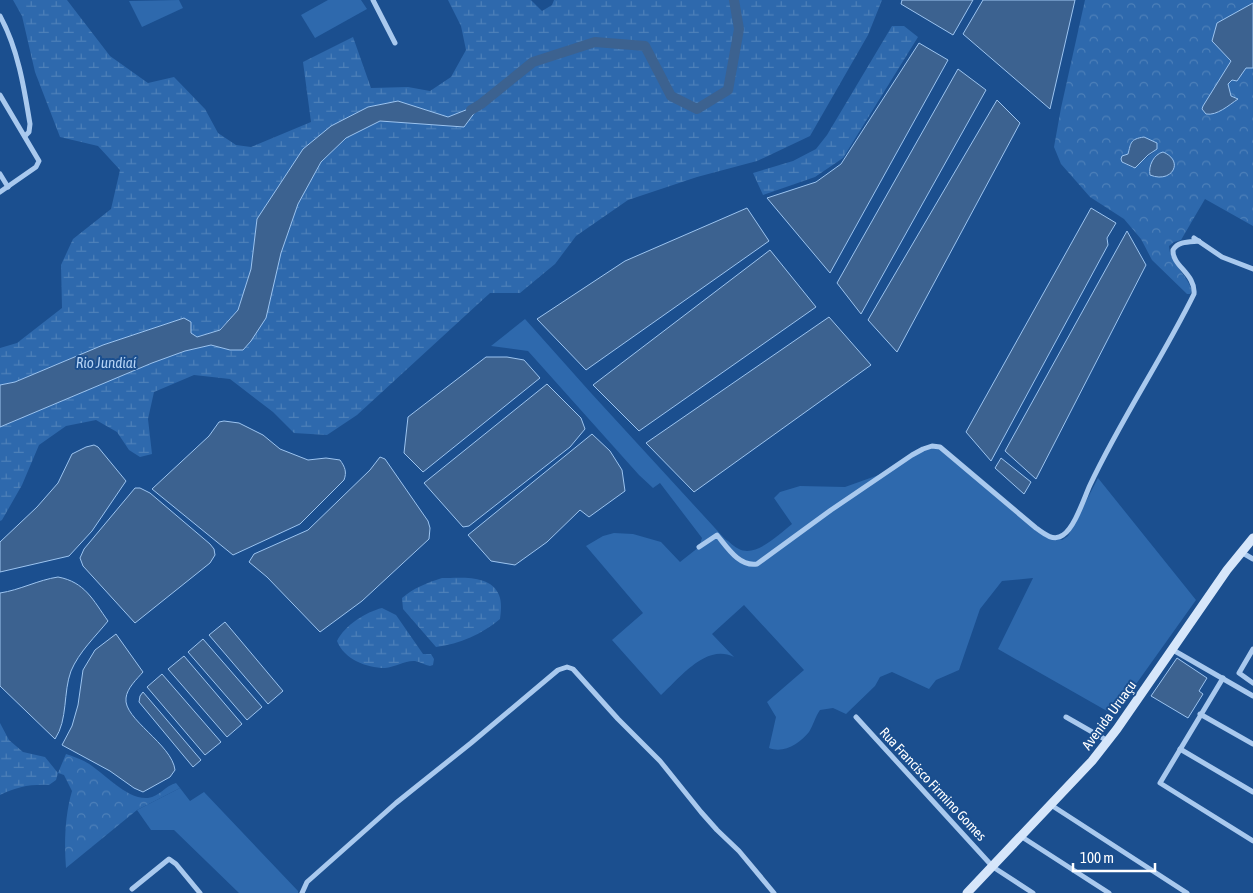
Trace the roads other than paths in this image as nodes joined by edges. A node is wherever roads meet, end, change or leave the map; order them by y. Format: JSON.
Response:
{"nodes":[{"id":1,"x":373,"y":0,"type":"edge"},
{"id":2,"x":0,"y":16,"type":"edge"},
{"id":3,"x":396,"y":43,"type":"dead end"},
{"id":4,"x":0,"y":95,"type":"edge"},
{"id":5,"x":25,"y":136,"type":"junction"},
{"id":6,"x":0,"y":174,"type":"edge"},
{"id":7,"x":8,"y":186,"type":"junction"},
{"id":8,"x":0,"y":192,"type":"edge"},
{"id":9,"x":1253,"y":269,"type":"edge"},
{"id":10,"x":1253,"y":538,"type":"edge"},
{"id":11,"x":700,"y":547,"type":"dead end"},
{"id":12,"x":1240,"y":552,"type":"junction"},
{"id":13,"x":1253,"y":559,"type":"edge"},
{"id":14,"x":1253,"y":649,"type":"edge"},
{"id":15,"x":1173,"y":650,"type":"junction"},
{"id":16,"x":1223,"y":678,"type":"junction"},
{"id":17,"x":1253,"y":683,"type":"edge"},
{"id":18,"x":1253,"y":696,"type":"edge"},
{"id":19,"x":1200,"y":714,"type":"junction"},
{"id":20,"x":856,"y":717,"type":"dead end"},
{"id":21,"x":1066,"y":717,"type":"dead end"},
{"id":22,"x":1108,"y":741,"type":"junction"},
{"id":23,"x":1253,"y":744,"type":"edge"},
{"id":24,"x":1180,"y":748,"type":"junction"},
{"id":25,"x":1253,"y":792,"type":"edge"},
{"id":26,"x":1051,"y":805,"type":"junction"},
{"id":27,"x":1022,"y":837,"type":"junction"},
{"id":28,"x":1253,"y":841,"type":"edge"},
{"id":29,"x":993,"y":867,"type":"junction"},
{"id":30,"x":132,"y":889,"type":"dead end"},
{"id":31,"x":302,"y":892,"type":"edge"},
{"id":32,"x":200,"y":893,"type":"edge"},
{"id":33,"x":774,"y":893,"type":"edge"},
{"id":34,"x":967,"y":893,"type":"edge"},
{"id":35,"x":1034,"y":893,"type":"edge"},
{"id":36,"x":1109,"y":893,"type":"edge"},
{"id":37,"x":1187,"y":893,"type":"edge"}],
"edges":[{"from":1,"to":3,"type":"street"},
{"from":2,"to":5,"type":"street"},
{"from":4,"to":5,"type":"street"},
{"from":5,"to":7,"type":"street"},
{"from":6,"to":7,"type":"street"},
{"from":7,"to":8,"type":"street"},
{"from":9,"to":11,"type":"street"},
{"from":10,"to":12,"type":"street","name":"Avenida Uruaçu"},
{"from":12,"to":13,"type":"street"},
{"from":12,"to":15,"type":"street","name":"Avenida Uruaçu"},
{"from":14,"to":17,"type":"street"},
{"from":15,"to":16,"type":"street"},
{"from":15,"to":22,"type":"street","name":"Avenida Uruaçu"},
{"from":16,"to":18,"type":"street"},
{"from":16,"to":19,"type":"street"},
{"from":19,"to":23,"type":"street"},
{"from":19,"to":24,"type":"street"},
{"from":20,"to":29,"type":"street","name":"Rua Francisco Firmino Gomes"},
{"from":21,"to":22,"type":"street"},
{"from":22,"to":26,"type":"street","name":"Avenida Uruaçu"},
{"from":24,"to":25,"type":"street"},
{"from":24,"to":28,"type":"street"},
{"from":26,"to":27,"type":"street","name":"Avenida Uruaçu"},
{"from":26,"to":37,"type":"street"},
{"from":27,"to":29,"type":"street","name":"Avenida Uruaçu"},
{"from":27,"to":36,"type":"street"},
{"from":29,"to":34,"type":"street","name":"Avenida Uruaçu"},
{"from":29,"to":35,"type":"street","name":"Rua Francisco Firmino Gomes"},
{"from":30,"to":32,"type":"street"},
{"from":31,"to":33,"type":"street"}]}
